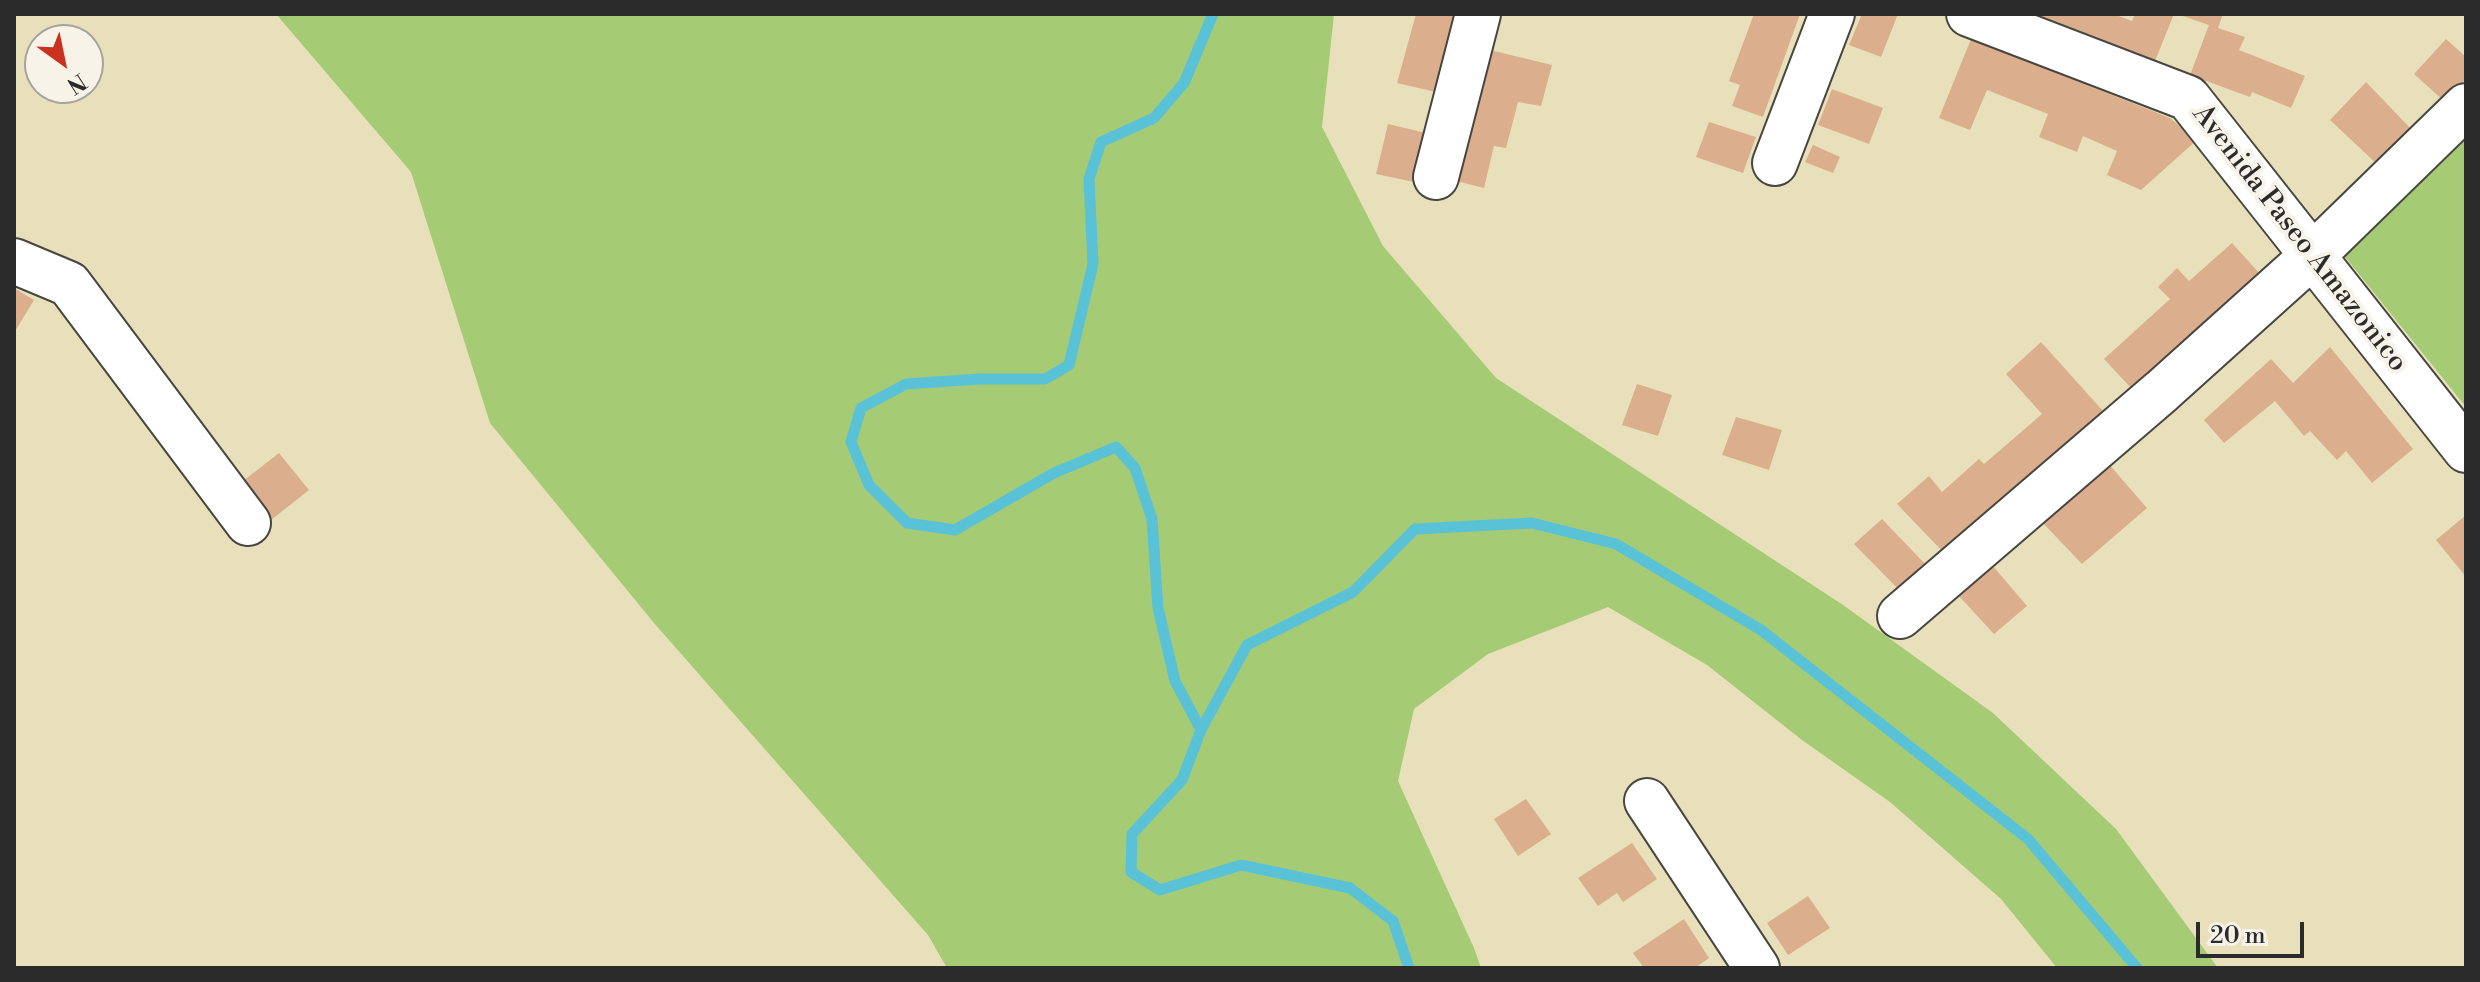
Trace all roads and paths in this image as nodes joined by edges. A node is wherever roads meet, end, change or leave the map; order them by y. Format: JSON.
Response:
{"nodes":[{"id":1,"x":1478,"y":14,"type":"edge"},
{"id":2,"x":1832,"y":14,"type":"edge"},
{"id":3,"x":1969,"y":14,"type":"edge"},
{"id":4,"x":2466,"y":106,"type":"edge"},
{"id":5,"x":1775,"y":163,"type":"dead end"},
{"id":6,"x":1436,"y":177,"type":"dead end"},
{"id":7,"x":2312,"y":256,"type":"junction"},
{"id":8,"x":14,"y":261,"type":"edge"},
{"id":9,"x":2466,"y":450,"type":"edge"},
{"id":10,"x":248,"y":523,"type":"dead end"},
{"id":11,"x":1900,"y":616,"type":"dead end"},
{"id":12,"x":1647,"y":801,"type":"dead end"},
{"id":13,"x":1757,"y":968,"type":"edge"}],
"edges":[{"from":1,"to":6,"type":"street"},
{"from":2,"to":5,"type":"street"},
{"from":3,"to":7,"type":"street","name":"Avenida Paseo Amazonico"},
{"from":4,"to":7,"type":"street"},
{"from":7,"to":9,"type":"street","name":"Avenida Paseo Amazonico"},
{"from":7,"to":11,"type":"street"},
{"from":8,"to":10,"type":"street"},
{"from":12,"to":13,"type":"street"}]}
